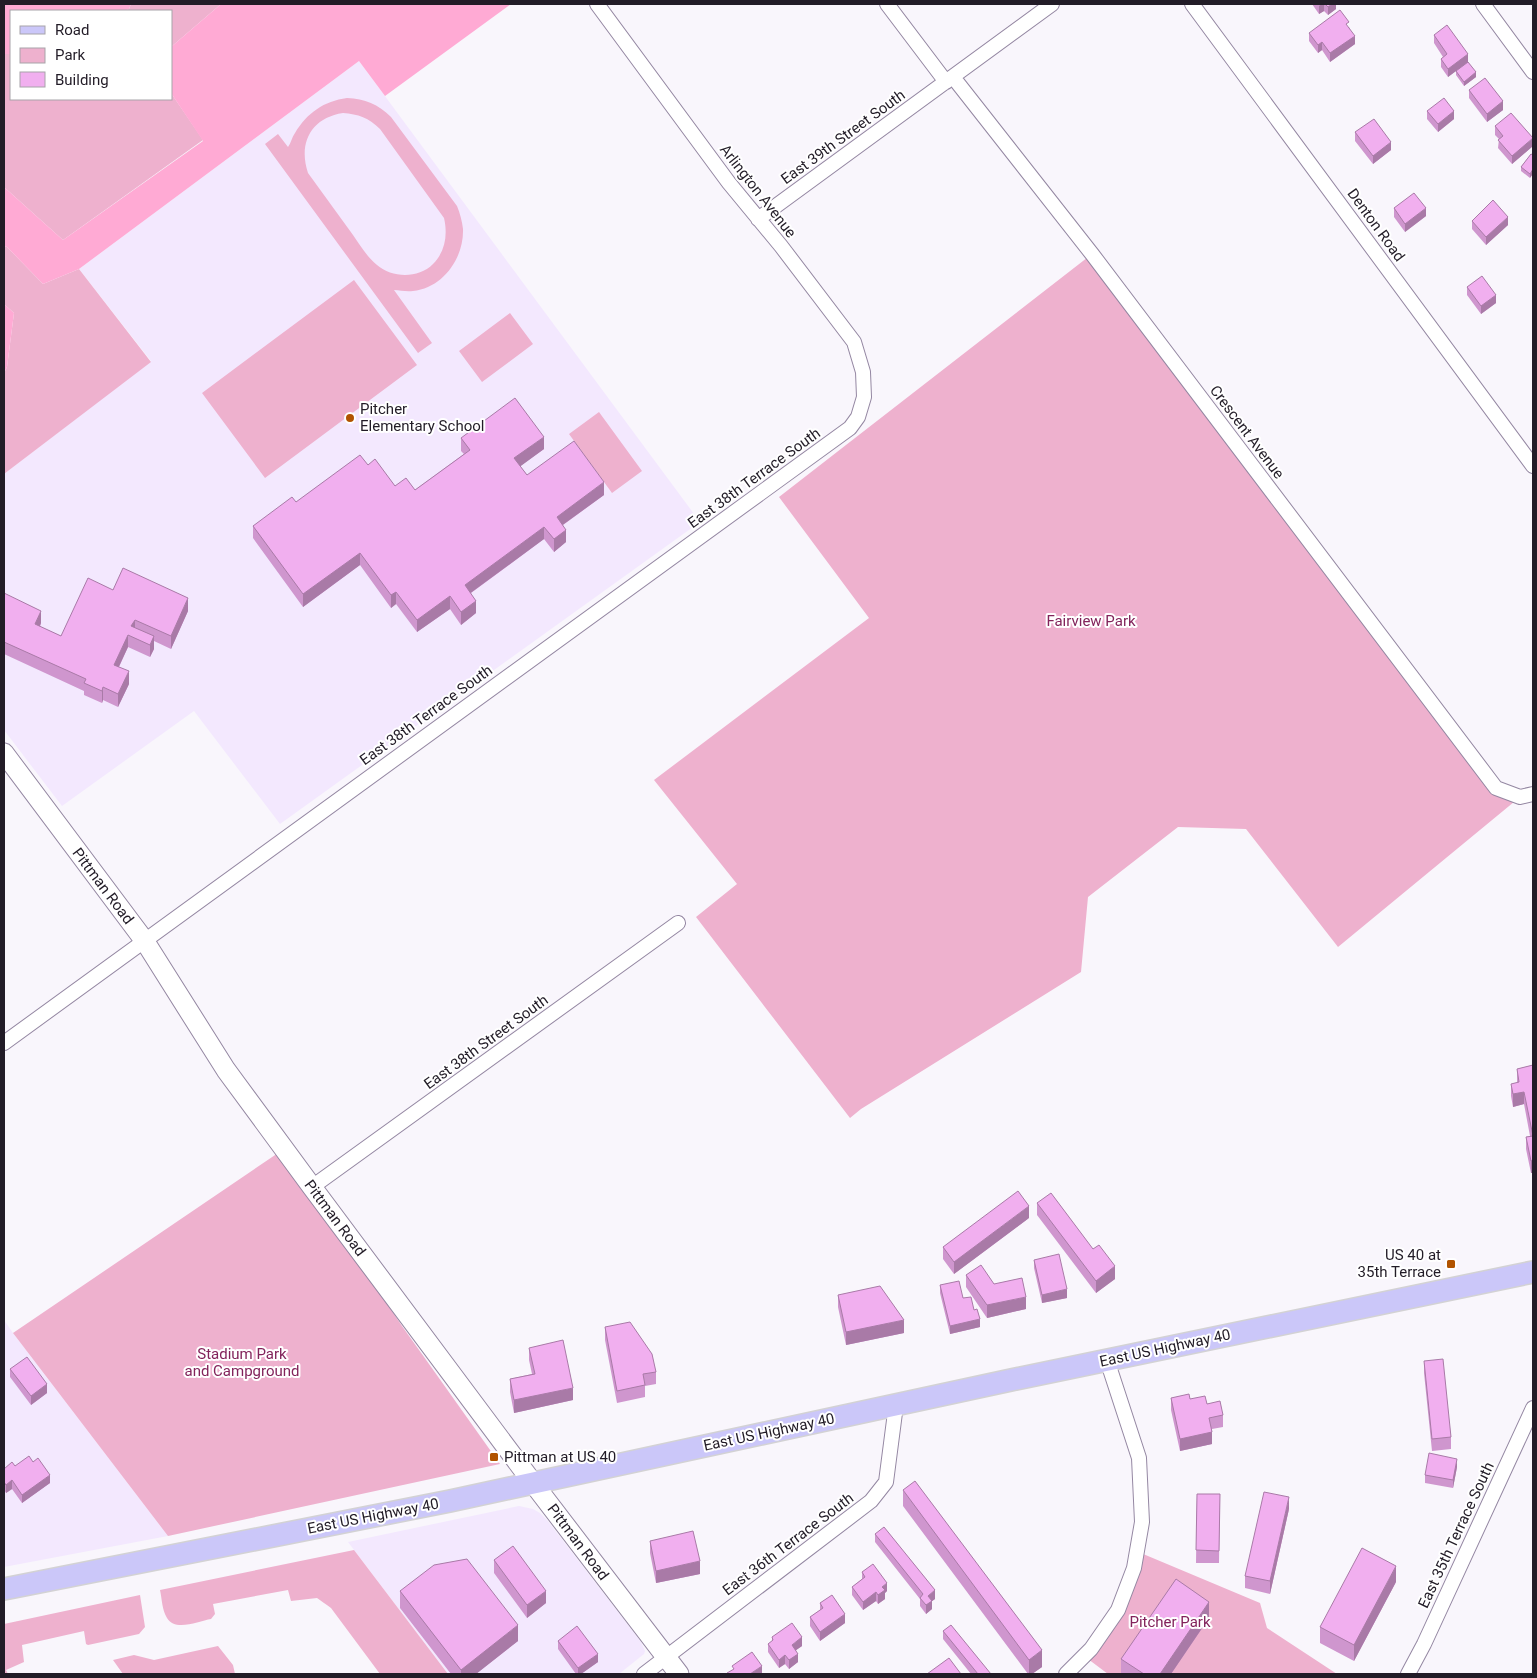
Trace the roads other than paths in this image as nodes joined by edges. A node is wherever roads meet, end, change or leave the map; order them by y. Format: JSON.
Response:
{"nodes":[{"id":1,"x":597,"y":4,"type":"edge"},
{"id":2,"x":887,"y":4,"type":"edge"},
{"id":3,"x":1052,"y":4,"type":"edge"},
{"id":4,"x":1192,"y":4,"type":"edge"},
{"id":5,"x":1483,"y":4,"type":"edge"},
{"id":6,"x":1533,"y":72,"type":"edge"},
{"id":7,"x":950,"y":80,"type":"junction"},
{"id":8,"x":758,"y":219,"type":"junction"},
{"id":9,"x":860,"y":409,"type":"joint"},
{"id":10,"x":1533,"y":466,"type":"edge"},
{"id":11,"x":4,"y":753,"type":"edge"},
{"id":12,"x":1527,"y":796,"type":"edge"},
{"id":13,"x":678,"y":922,"type":"dead end"},
{"id":14,"x":144,"y":940,"type":"junction"},
{"id":15,"x":4,"y":1043,"type":"edge"},
{"id":16,"x":312,"y":1187,"type":"junction"},
{"id":17,"x":1533,"y":1272,"type":"edge"},
{"id":18,"x":1108,"y":1360,"type":"junction"},
{"id":19,"x":896,"y":1405,"type":"junction"},
{"id":20,"x":1533,"y":1408,"type":"edge"},
{"id":21,"x":533,"y":1483,"type":"junction"},
{"id":22,"x":4,"y":1589,"type":"edge"},
{"id":23,"x":666,"y":1658,"type":"junction"},
{"id":24,"x":644,"y":1674,"type":"edge"},
{"id":25,"x":679,"y":1674,"type":"edge"},
{"id":26,"x":1066,"y":1674,"type":"edge"},
{"id":27,"x":1408,"y":1674,"type":"edge"}],
"edges":[{"from":1,"to":8,"type":"street","name":"Arlington Avenue"},
{"from":2,"to":7,"type":"street","name":"Crescent Avenue"},
{"from":3,"to":7,"type":"street","name":"East 39th Street South"},
{"from":4,"to":10,"type":"street","name":"Denton Road"},
{"from":5,"to":6,"type":"street"},
{"from":7,"to":8,"type":"street","name":"East 39th Street South"},
{"from":7,"to":12,"type":"street","name":"Crescent Avenue"},
{"from":8,"to":9,"type":"street","name":"Arlington Avenue"},
{"from":9,"to":14,"type":"street","name":"East 38th Terrace South"},
{"from":11,"to":14,"type":"street","name":"Pittman Road"},
{"from":13,"to":16,"type":"street","name":"East 38th Street South"},
{"from":14,"to":15,"type":"street","name":"East 38th Terrace South"},
{"from":14,"to":16,"type":"street","name":"Pittman Road"},
{"from":16,"to":21,"type":"street","name":"Pittman Road"},
{"from":17,"to":18,"type":"main road","name":"East US Highway 40"},
{"from":18,"to":19,"type":"main road","name":"East US Highway 40"},
{"from":18,"to":26,"type":"street"},
{"from":19,"to":21,"type":"main road","name":"East US Highway 40"},
{"from":19,"to":23,"type":"street","name":"East 36th Terrace South"},
{"from":20,"to":27,"type":"street","name":"East 35th Terrace South"},
{"from":21,"to":22,"type":"main road","name":"East US Highway 40"},
{"from":21,"to":23,"type":"street","name":"Pittman Road"},
{"from":23,"to":24,"type":"street","name":"East 36th Terrace South"},
{"from":23,"to":25,"type":"street","name":"Pittman Road"}]}
